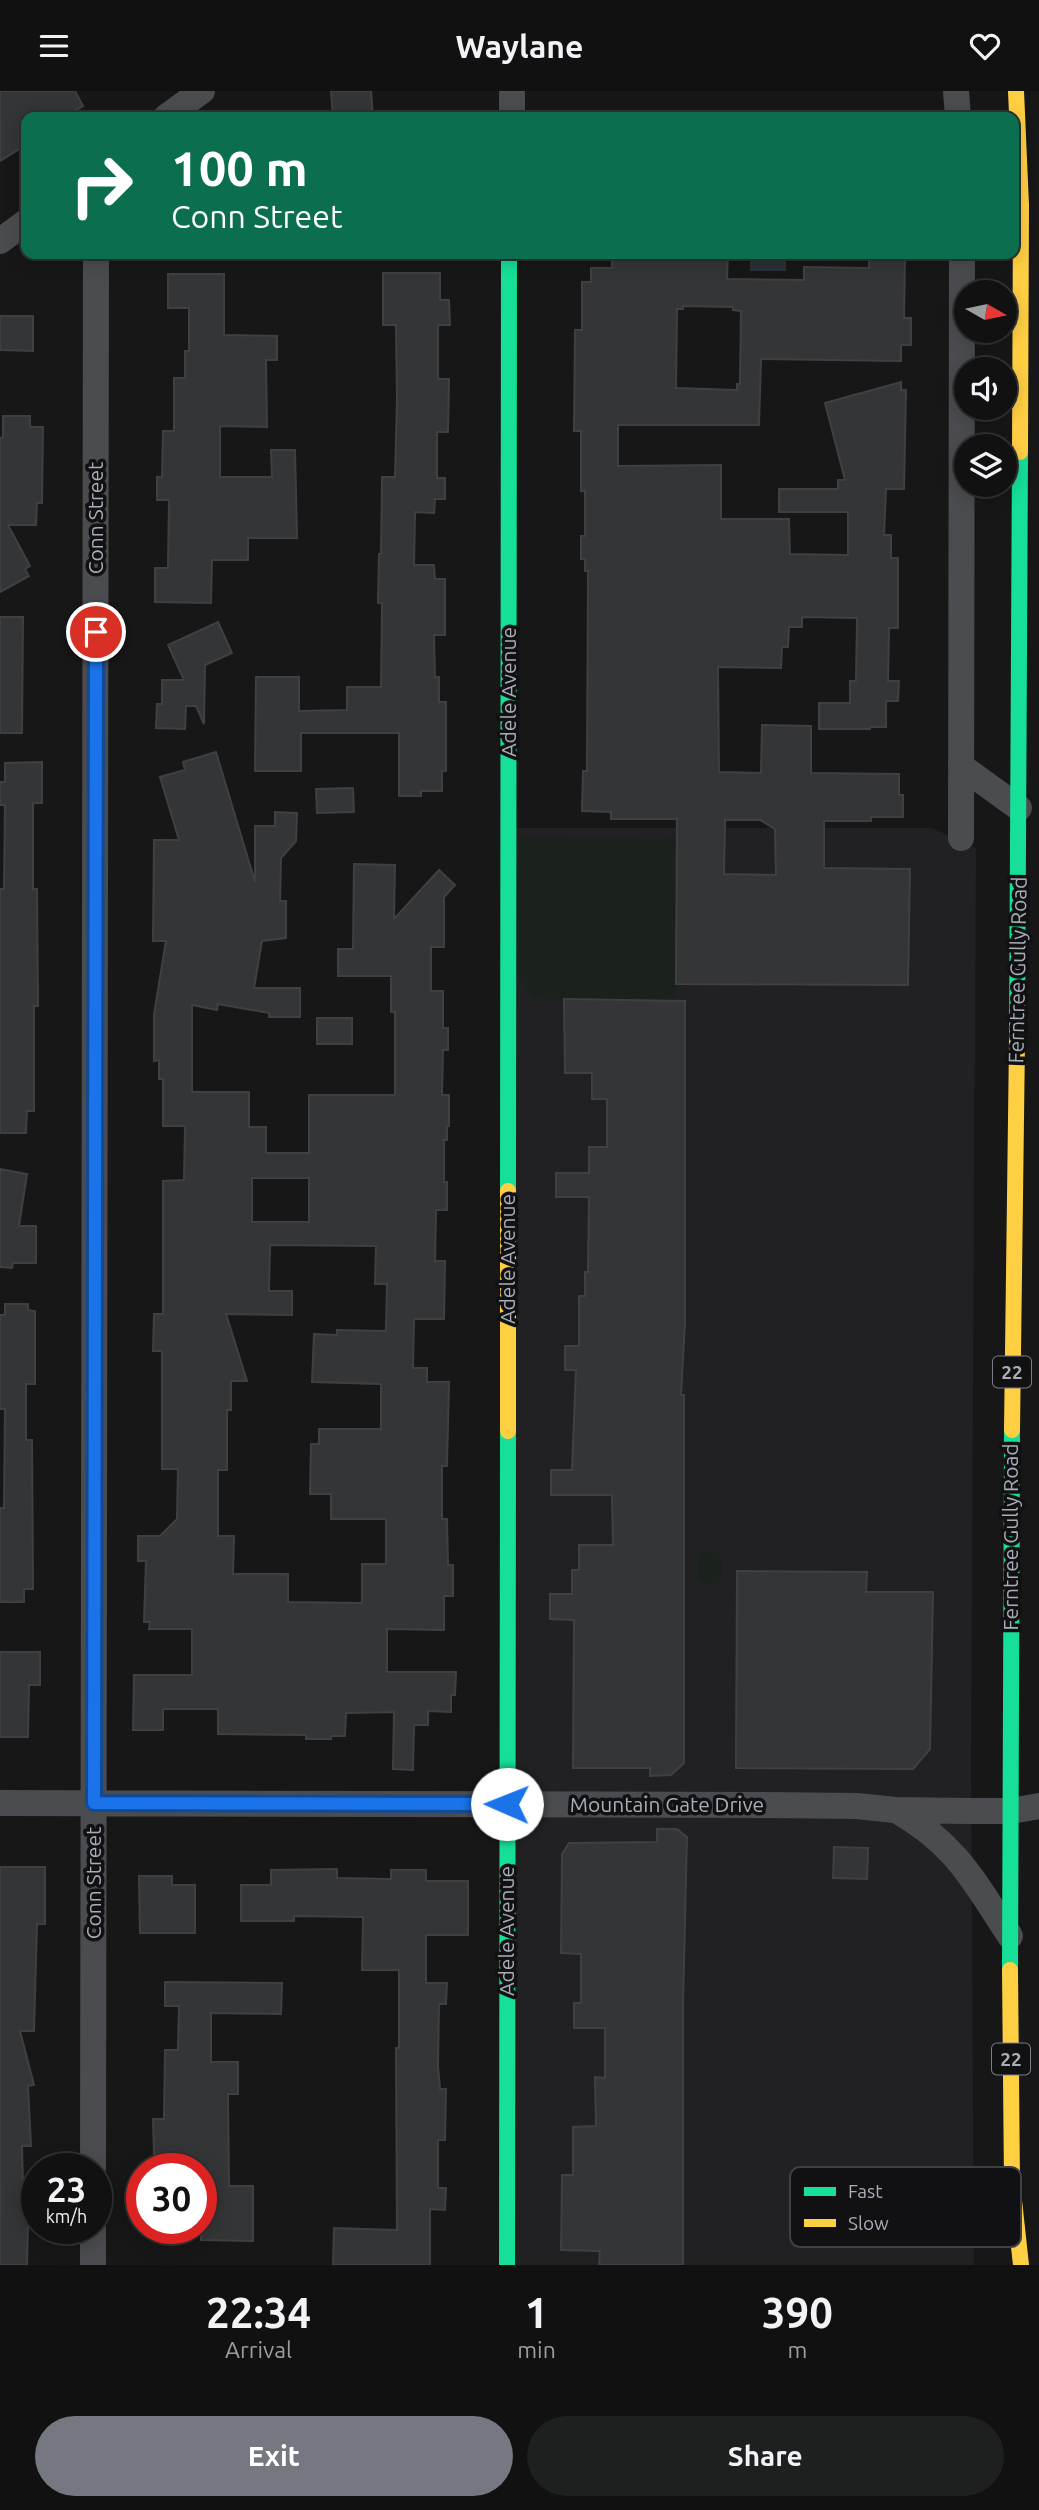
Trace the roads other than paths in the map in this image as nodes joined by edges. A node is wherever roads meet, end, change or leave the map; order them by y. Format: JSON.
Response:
{"nodes":[{"id":1,"x":202,"y":91,"type":"edge"},
{"id":2,"x":512,"y":91,"type":"edge"},
{"id":3,"x":956,"y":91,"type":"edge"},
{"id":4,"x":1016,"y":91,"type":"edge"},
{"id":5,"x":172,"y":105,"type":"edge"},
{"id":6,"x":512,"y":112,"type":"edge"},
{"id":7,"x":958,"y":112,"type":"edge"},
{"id":8,"x":1016,"y":112,"type":"edge"},
{"id":9,"x":21,"y":226,"type":"edge"},
{"id":10,"x":0,"y":241,"type":"edge"},
{"id":11,"x":96,"y":259,"type":"edge"},
{"id":12,"x":509,"y":259,"type":"edge"},
{"id":13,"x":1017,"y":259,"type":"edge"},
{"id":14,"x":968,"y":260,"type":"edge"},
{"id":15,"x":1020,"y":624,"type":"junction"},
{"id":16,"x":1039,"y":624,"type":"edge"},
{"id":17,"x":961,"y":766,"type":"junction"},
{"id":18,"x":1019,"y":809,"type":"junction"},
{"id":19,"x":961,"y":838,"type":"dead end"},
{"id":20,"x":0,"y":1803,"type":"edge"},
{"id":21,"x":94,"y":1803,"type":"junction"},
{"id":22,"x":507,"y":1804,"type":"junction"},
{"id":23,"x":1039,"y":1806,"type":"edge"},
{"id":24,"x":895,"y":1810,"type":"junction"},
{"id":25,"x":1011,"y":1811,"type":"junction"},
{"id":26,"x":1010,"y":1937,"type":"junction"},
{"id":27,"x":93,"y":2153,"type":"edge"},
{"id":28,"x":1012,"y":2167,"type":"edge"},
{"id":29,"x":93,"y":2244,"type":"edge"},
{"id":30,"x":1019,"y":2247,"type":"edge"},
{"id":31,"x":93,"y":2265,"type":"edge"},
{"id":32,"x":507,"y":2265,"type":"edge"},
{"id":33,"x":1021,"y":2265,"type":"edge"}],
"edges":[{"from":1,"to":5,"type":"street"},
{"from":2,"to":6,"type":"street"},
{"from":3,"to":7,"type":"street"},
{"from":4,"to":8,"type":"main road","name":"Ferntree Gully Road","number":"22"},
{"from":9,"to":10,"type":"street"},
{"from":11,"to":21,"type":"street","name":"Conn Street"},
{"from":12,"to":22,"type":"main road","name":"Adele Avenue"},
{"from":13,"to":15,"type":"main road","name":"Ferntree Gully Road","number":"22"},
{"from":14,"to":17,"type":"street"},
{"from":15,"to":16,"type":"main road"},
{"from":15,"to":18,"type":"main road","name":"Ferntree Gully Road","number":"22"},
{"from":17,"to":18,"type":"street"},
{"from":17,"to":19,"type":"street"},
{"from":18,"to":25,"type":"main road","name":"Ferntree Gully Road","number":"22"},
{"from":20,"to":21,"type":"street","name":"Mountain Gate Drive"},
{"from":21,"to":22,"type":"street","name":"Mountain Gate Drive"},
{"from":21,"to":27,"type":"street","name":"Conn Street"},
{"from":22,"to":24,"type":"street","name":"Mountain Gate Drive"},
{"from":22,"to":32,"type":"main road","name":"Adele Avenue"},
{"from":23,"to":25,"type":"street","name":"Mountain Gate Drive"},
{"from":24,"to":25,"type":"street","name":"Mountain Gate Drive"},
{"from":24,"to":26,"type":"street"},
{"from":25,"to":26,"type":"main road","name":"Ferntree Gully Road","number":"22"},
{"from":26,"to":28,"type":"main road","name":"Ferntree Gully Road","number":"22"},
{"from":29,"to":31,"type":"street"},
{"from":30,"to":33,"type":"main road","name":"Ferntree Gully Road","number":"22"}]}
